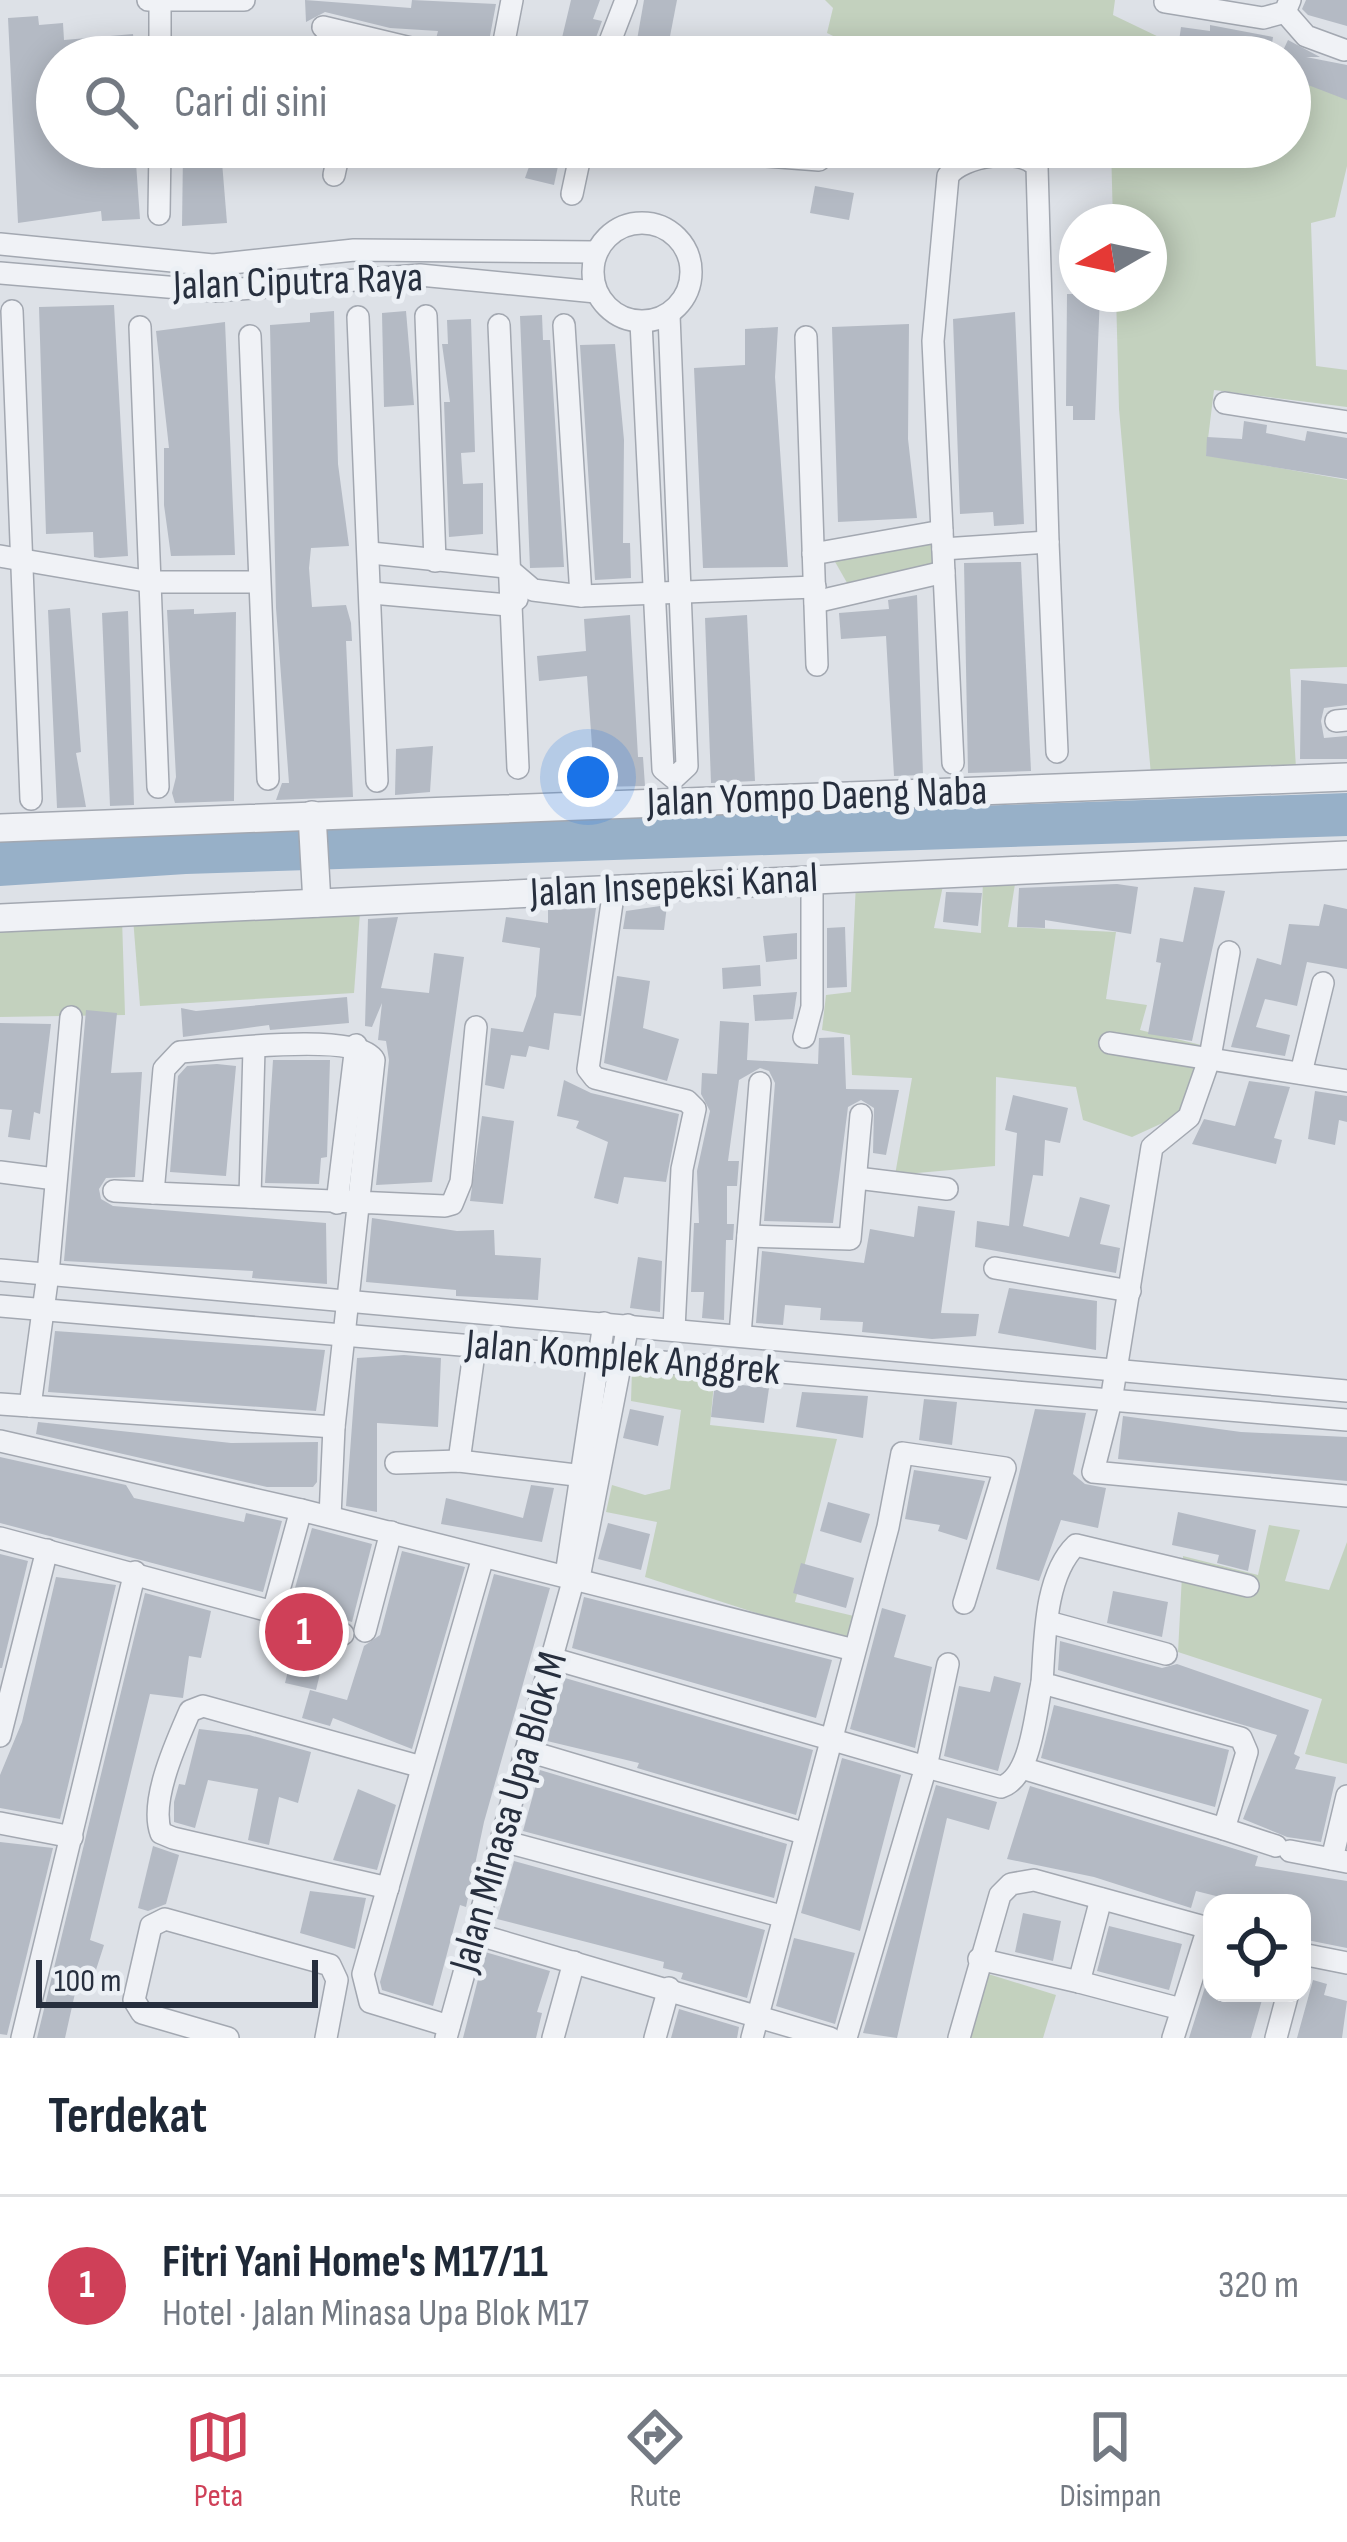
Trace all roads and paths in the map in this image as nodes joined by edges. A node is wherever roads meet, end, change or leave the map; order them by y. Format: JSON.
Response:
{"nodes":[{"id":1,"x":244,"y":0,"type":"edge"},
{"id":2,"x":512,"y":0,"type":"edge"},
{"id":3,"x":626,"y":0,"type":"edge"},
{"id":4,"x":156,"y":1,"type":"edge"},
{"id":5,"x":1165,"y":2,"type":"edge"},
{"id":6,"x":1288,"y":6,"type":"edge"},
{"id":7,"x":323,"y":27,"type":"dead end"},
{"id":8,"x":158,"y":36,"type":"edge"},
{"id":9,"x":340,"y":36,"type":"edge"},
{"id":10,"x":505,"y":36,"type":"edge"},
{"id":11,"x":612,"y":36,"type":"edge"},
{"id":12,"x":1306,"y":36,"type":"edge"},
{"id":13,"x":1311,"y":38,"type":"edge"},
{"id":14,"x":1344,"y":50,"type":"edge"},
{"id":15,"x":160,"y":168,"type":"edge"},
{"id":16,"x":336,"y":168,"type":"edge"},
{"id":17,"x":578,"y":168,"type":"edge"},
{"id":18,"x":958,"y":168,"type":"edge"},
{"id":19,"x":1037,"y":168,"type":"edge"},
{"id":20,"x":334,"y":175,"type":"dead end"},
{"id":21,"x":572,"y":194,"type":"dead end"},
{"id":22,"x":159,"y":214,"type":"dead end"},
{"id":23,"x":0,"y":244,"type":"edge"},
{"id":24,"x":596,"y":252,"type":"junction"},
{"id":25,"x":213,"y":265,"type":"junction"},
{"id":26,"x":0,"y":273,"type":"edge"},
{"id":27,"x":215,"y":291,"type":"junction"},
{"id":28,"x":596,"y":292,"type":"junction"},
{"id":29,"x":12,"y":310,"type":"dead end"},
{"id":30,"x":669,"y":315,"type":"junction"},
{"id":31,"x":426,"y":316,"type":"dead end"},
{"id":32,"x":358,"y":317,"type":"dead end"},
{"id":33,"x":641,"y":322,"type":"junction"},
{"id":34,"x":499,"y":325,"type":"dead end"},
{"id":35,"x":564,"y":325,"type":"dead end"},
{"id":36,"x":140,"y":327,"type":"dead end"},
{"id":37,"x":250,"y":336,"type":"dead end"},
{"id":38,"x":806,"y":337,"type":"dead end"},
{"id":39,"x":1225,"y":403,"type":"dead end"},
{"id":40,"x":1347,"y":422,"type":"edge"},
{"id":41,"x":1048,"y":542,"type":"junction"},
{"id":42,"x":943,"y":551,"type":"junction"},
{"id":43,"x":371,"y":553,"type":"junction"},
{"id":44,"x":813,"y":554,"type":"junction"},
{"id":45,"x":9,"y":556,"type":"edge"},
{"id":46,"x":435,"y":561,"type":"junction"},
{"id":47,"x":506,"y":567,"type":"junction"},
{"id":48,"x":151,"y":582,"type":"junction"},
{"id":49,"x":259,"y":582,"type":"junction"},
{"id":50,"x":533,"y":590,"type":"junction"},
{"id":51,"x":652,"y":592,"type":"junction"},
{"id":52,"x":680,"y":592,"type":"junction"},
{"id":53,"x":372,"y":593,"type":"junction"},
{"id":54,"x":815,"y":595,"type":"junction"},
{"id":55,"x":581,"y":596,"type":"junction"},
{"id":56,"x":508,"y":605,"type":"junction"},
{"id":57,"x":818,"y":665,"type":"dead end"},
{"id":58,"x":1058,"y":752,"type":"dead end"},
{"id":59,"x":953,"y":763,"type":"dead end"},
{"id":60,"x":518,"y":768,"type":"dead end"},
{"id":61,"x":1347,"y":778,"type":"edge"},
{"id":62,"x":268,"y":779,"type":"dead end"},
{"id":63,"x":377,"y":781,"type":"dead end"},
{"id":64,"x":158,"y":787,"type":"dead end"},
{"id":65,"x":31,"y":799,"type":"dead end"},
{"id":66,"x":312,"y":815,"type":"junction"},
{"id":67,"x":0,"y":828,"type":"edge"},
{"id":68,"x":1347,"y":854,"type":"edge"},
{"id":69,"x":812,"y":880,"type":"junction"},
{"id":70,"x":614,"y":889,"type":"junction"},
{"id":71,"x":317,"y":903,"type":"junction"},
{"id":72,"x":0,"y":918,"type":"edge"},
{"id":73,"x":1229,"y":952,"type":"dead end"},
{"id":74,"x":1323,"y":983,"type":"dead end"},
{"id":75,"x":71,"y":1017,"type":"dead end"},
{"id":76,"x":476,"y":1028,"type":"dead end"},
{"id":77,"x":804,"y":1037,"type":"dead end"},
{"id":78,"x":1110,"y":1043,"type":"dead end"},
{"id":79,"x":356,"y":1045,"type":"junction"},
{"id":80,"x":254,"y":1048,"type":"junction"},
{"id":81,"x":1210,"y":1058,"type":"junction"},
{"id":82,"x":1301,"y":1072,"type":"junction"},
{"id":83,"x":1347,"y":1081,"type":"edge"},
{"id":84,"x":760,"y":1084,"type":"dead end"},
{"id":85,"x":861,"y":1114,"type":"dead end"},
{"id":86,"x":0,"y":1172,"type":"edge"},
{"id":87,"x":857,"y":1178,"type":"junction"},
{"id":88,"x":55,"y":1179,"type":"junction"},
{"id":89,"x":947,"y":1189,"type":"dead end"},
{"id":90,"x":114,"y":1191,"type":"dead end"},
{"id":91,"x":153,"y":1192,"type":"junction"},
{"id":92,"x":250,"y":1196,"type":"junction"},
{"id":93,"x":337,"y":1203,"type":"junction"},
{"id":94,"x":361,"y":1205,"type":"junction"},
{"id":95,"x":748,"y":1236,"type":"junction"},
{"id":96,"x":995,"y":1268,"type":"dead end"},
{"id":97,"x":0,"y":1270,"type":"edge"},
{"id":98,"x":49,"y":1274,"type":"junction"},
{"id":99,"x":1130,"y":1292,"type":"junction"},
{"id":100,"x":347,"y":1302,"type":"junction"},
{"id":101,"x":0,"y":1306,"type":"edge"},
{"id":102,"x":44,"y":1310,"type":"junction"},
{"id":103,"x":604,"y":1323,"type":"junction"},
{"id":104,"x":628,"y":1325,"type":"junction"},
{"id":105,"x":674,"y":1329,"type":"junction"},
{"id":106,"x":344,"y":1335,"type":"junction"},
{"id":107,"x":740,"y":1335,"type":"junction"},
{"id":108,"x":475,"y":1346,"type":"junction"},
{"id":109,"x":610,"y":1360,"type":"junction"},
{"id":110,"x":1115,"y":1369,"type":"junction"},
{"id":111,"x":1347,"y":1391,"type":"edge"},
{"id":112,"x":1112,"y":1401,"type":"junction"},
{"id":113,"x":0,"y":1404,"type":"edge"},
{"id":114,"x":30,"y":1406,"type":"junction"},
{"id":115,"x":1347,"y":1420,"type":"edge"},
{"id":116,"x":334,"y":1427,"type":"junction"},
{"id":117,"x":0,"y":1441,"type":"edge"},
{"id":118,"x":459,"y":1461,"type":"junction"},
{"id":119,"x":396,"y":1463,"type":"dead end"},
{"id":120,"x":590,"y":1477,"type":"junction"},
{"id":121,"x":1347,"y":1496,"type":"edge"},
{"id":122,"x":301,"y":1510,"type":"junction"},
{"id":123,"x":330,"y":1517,"type":"junction"},
{"id":124,"x":391,"y":1532,"type":"junction"},
{"id":125,"x":0,"y":1538,"type":"edge"},
{"id":126,"x":47,"y":1550,"type":"junction"},
{"id":127,"x":483,"y":1558,"type":"junction"},
{"id":128,"x":135,"y":1572,"type":"junction"},
{"id":129,"x":572,"y":1580,"type":"junction"},
{"id":130,"x":1248,"y":1586,"type":"dead end"},
{"id":131,"x":964,"y":1604,"type":"dead end"},
{"id":132,"x":273,"y":1612,"type":"junction"},
{"id":133,"x":1048,"y":1622,"type":"junction"},
{"id":134,"x":854,"y":1650,"type":"junction"},
{"id":135,"x":1166,"y":1654,"type":"dead end"},
{"id":136,"x":551,"y":1658,"type":"junction"},
{"id":137,"x":948,"y":1664,"type":"dead end"},
{"id":138,"x":1042,"y":1683,"type":"junction"},
{"id":139,"x":0,"y":1736,"type":"edge"},
{"id":140,"x":833,"y":1738,"type":"junction"},
{"id":141,"x":528,"y":1751,"type":"junction"},
{"id":142,"x":923,"y":1766,"type":"junction"},
{"id":143,"x":422,"y":1767,"type":"junction"},
{"id":144,"x":1022,"y":1768,"type":"junction"},
{"id":145,"x":1347,"y":1796,"type":"edge"},
{"id":146,"x":0,"y":1823,"type":"edge"},
{"id":147,"x":1224,"y":1829,"type":"junction"},
{"id":148,"x":803,"y":1833,"type":"junction"},
{"id":149,"x":72,"y":1837,"type":"junction"},
{"id":150,"x":503,"y":1841,"type":"junction"},
{"id":151,"x":1339,"y":1861,"type":"edge"},
{"id":152,"x":388,"y":1888,"type":"junction"},
{"id":153,"x":1101,"y":1899,"type":"junction"},
{"id":154,"x":781,"y":1916,"type":"junction"},
{"id":155,"x":1203,"y":1926,"type":"edge"},
{"id":156,"x":476,"y":1934,"type":"junction"},
{"id":157,"x":1203,"y":1948,"type":"edge"},
{"id":158,"x":1311,"y":1956,"type":"edge"},
{"id":159,"x":979,"y":1959,"type":"junction"},
{"id":160,"x":574,"y":1962,"type":"junction"},
{"id":161,"x":1347,"y":1963,"type":"edge"},
{"id":162,"x":1078,"y":1982,"type":"junction"},
{"id":163,"x":669,"y":1988,"type":"junction"},
{"id":164,"x":1286,"y":2002,"type":"edge"},
{"id":165,"x":1181,"y":2009,"type":"junction"},
{"id":166,"x":755,"y":2027,"type":"edge"},
{"id":167,"x":447,"y":2032,"type":"edge"},
{"id":168,"x":22,"y":2038,"type":"edge"},
{"id":169,"x":228,"y":2038,"type":"edge"},
{"id":170,"x":326,"y":2038,"type":"edge"},
{"id":171,"x":553,"y":2038,"type":"edge"},
{"id":172,"x":655,"y":2038,"type":"edge"},
{"id":173,"x":830,"y":2038,"type":"edge"},
{"id":174,"x":846,"y":2038,"type":"edge"},
{"id":175,"x":959,"y":2038,"type":"edge"},
{"id":176,"x":1173,"y":2038,"type":"edge"},
{"id":177,"x":1276,"y":2038,"type":"edge"}],
"edges":[{"from":1,"to":4,"type":"street"},
{"from":2,"to":10,"type":"street"},
{"from":3,"to":11,"type":"street"},
{"from":4,"to":8,"type":"street"},
{"from":5,"to":6,"type":"street"},
{"from":6,"to":12,"type":"street"},
{"from":7,"to":9,"type":"street"},
{"from":13,"to":14,"type":"street"},
{"from":15,"to":22,"type":"street"},
{"from":16,"to":20,"type":"street"},
{"from":17,"to":21,"type":"street"},
{"from":18,"to":42,"type":"street"},
{"from":19,"to":41,"type":"street"},
{"from":23,"to":25,"type":"street","name":"Jalan Ciputra Raya"},
{"from":24,"to":25,"type":"street","name":"Jalan Ciputra Raya"},
{"from":24,"to":28,"type":"street"},
{"from":24,"to":30,"type":"street"},
{"from":25,"to":27,"type":"street"},
{"from":26,"to":27,"type":"street","name":"Jalan Ciputra Raya"},
{"from":27,"to":28,"type":"street","name":"Jalan Ciputra Raya"},
{"from":28,"to":33,"type":"street"},
{"from":29,"to":45,"type":"street"},
{"from":30,"to":33,"type":"street"},
{"from":30,"to":52,"type":"street"},
{"from":31,"to":46,"type":"street"},
{"from":32,"to":43,"type":"street"},
{"from":33,"to":51,"type":"street"},
{"from":34,"to":47,"type":"street"},
{"from":35,"to":55,"type":"street"},
{"from":36,"to":48,"type":"street"},
{"from":37,"to":49,"type":"street"},
{"from":38,"to":44,"type":"street"},
{"from":39,"to":40,"type":"street"},
{"from":41,"to":42,"type":"street"},
{"from":41,"to":58,"type":"street"},
{"from":42,"to":44,"type":"street"},
{"from":42,"to":54,"type":"street"},
{"from":42,"to":59,"type":"street"},
{"from":43,"to":46,"type":"street"},
{"from":43,"to":53,"type":"street"},
{"from":44,"to":54,"type":"street"},
{"from":45,"to":48,"type":"street"},
{"from":45,"to":65,"type":"street"},
{"from":46,"to":47,"type":"street"},
{"from":47,"to":50,"type":"street"},
{"from":47,"to":56,"type":"street"},
{"from":48,"to":49,"type":"street"},
{"from":48,"to":64,"type":"street"},
{"from":49,"to":62,"type":"street"},
{"from":50,"to":55,"type":"street"},
{"from":50,"to":56,"type":"street"},
{"from":51,"to":52,"type":"street"},
{"from":51,"to":52,"type":"street"},
{"from":51,"to":55,"type":"street"},
{"from":52,"to":54,"type":"street"},
{"from":53,"to":56,"type":"street"},
{"from":53,"to":63,"type":"street"},
{"from":54,"to":57,"type":"street"},
{"from":56,"to":60,"type":"street"},
{"from":61,"to":66,"type":"street","name":"Jalan Yompo Daeng Naba"},
{"from":66,"to":67,"type":"street","name":"Jalan Yompo Daeng Naba"},
{"from":66,"to":71,"type":"street"},
{"from":68,"to":69,"type":"street","name":"Jalan Insepeksi Kanal"},
{"from":69,"to":70,"type":"street","name":"Jalan Insepeksi Kanal"},
{"from":69,"to":77,"type":"street"},
{"from":70,"to":71,"type":"street","name":"Jalan Insepeksi Kanal"},
{"from":70,"to":105,"type":"street"},
{"from":71,"to":72,"type":"street","name":"Jalan Insepeksi Kanal"},
{"from":73,"to":81,"type":"street"},
{"from":74,"to":82,"type":"street"},
{"from":75,"to":88,"type":"street"},
{"from":76,"to":94,"type":"street"},
{"from":78,"to":81,"type":"street"},
{"from":79,"to":80,"type":"street"},
{"from":79,"to":93,"type":"street"},
{"from":79,"to":94,"type":"street"},
{"from":80,"to":91,"type":"street"},
{"from":80,"to":92,"type":"street"},
{"from":81,"to":82,"type":"street"},
{"from":81,"to":99,"type":"street"},
{"from":82,"to":83,"type":"street"},
{"from":84,"to":95,"type":"street"},
{"from":85,"to":87,"type":"street"},
{"from":86,"to":88,"type":"street"},
{"from":87,"to":89,"type":"street"},
{"from":87,"to":95,"type":"street"},
{"from":88,"to":98,"type":"street"},
{"from":90,"to":91,"type":"street"},
{"from":91,"to":92,"type":"street"},
{"from":92,"to":93,"type":"street"},
{"from":93,"to":94,"type":"street"},
{"from":94,"to":100,"type":"street"},
{"from":95,"to":107,"type":"street"},
{"from":96,"to":99,"type":"street"},
{"from":97,"to":98,"type":"street","name":"Jalan Komplek Anggrek"},
{"from":98,"to":100,"type":"street","name":"Jalan Komplek Anggrek"},
{"from":98,"to":102,"type":"street"},
{"from":99,"to":110,"type":"street"},
{"from":100,"to":103,"type":"street","name":"Jalan Komplek Anggrek"},
{"from":100,"to":106,"type":"street"},
{"from":101,"to":102,"type":"street","name":"Jalan Komplek Anggrek"},
{"from":102,"to":106,"type":"street","name":"Jalan Komplek Anggrek"},
{"from":102,"to":114,"type":"street"},
{"from":103,"to":104,"type":"street","name":"Jalan Komplek Anggrek"},
{"from":103,"to":109,"type":"street"},
{"from":104,"to":105,"type":"street","name":"Jalan Komplek Anggrek"},
{"from":104,"to":109,"type":"street"},
{"from":105,"to":107,"type":"street","name":"Jalan Komplek Anggrek"},
{"from":106,"to":108,"type":"street","name":"Jalan Komplek Anggrek"},
{"from":106,"to":116,"type":"street"},
{"from":107,"to":110,"type":"street","name":"Jalan Komplek Anggrek"},
{"from":108,"to":109,"type":"street","name":"Jalan Komplek Anggrek"},
{"from":108,"to":118,"type":"street"},
{"from":109,"to":112,"type":"street","name":"Jalan Komplek Anggrek"},
{"from":109,"to":120,"type":"street","name":"Jalan Minasa Upa Blok M"},
{"from":110,"to":111,"type":"street","name":"Jalan Komplek Anggrek"},
{"from":110,"to":112,"type":"street"},
{"from":112,"to":115,"type":"street","name":"Jalan Komplek Anggrek"},
{"from":112,"to":121,"type":"street"},
{"from":113,"to":114,"type":"street"},
{"from":114,"to":116,"type":"street"},
{"from":116,"to":123,"type":"street"},
{"from":117,"to":122,"type":"street"},
{"from":118,"to":119,"type":"street"},
{"from":118,"to":120,"type":"street"},
{"from":120,"to":129,"type":"street","name":"Jalan Minasa Upa Blok M"},
{"from":122,"to":123,"type":"street"},
{"from":122,"to":132,"type":"street"},
{"from":123,"to":124,"type":"street"},
{"from":124,"to":127,"type":"street"},
{"from":124,"to":132,"type":"street"},
{"from":125,"to":126,"type":"street"},
{"from":126,"to":128,"type":"street"},
{"from":126,"to":139,"type":"street"},
{"from":127,"to":129,"type":"street"},
{"from":127,"to":143,"type":"street"},
{"from":128,"to":132,"type":"street"},
{"from":128,"to":149,"type":"street"},
{"from":129,"to":134,"type":"street"},
{"from":129,"to":136,"type":"street","name":"Jalan Minasa Upa Blok M"},
{"from":130,"to":133,"type":"street"},
{"from":131,"to":134,"type":"street"},
{"from":133,"to":135,"type":"street"},
{"from":133,"to":138,"type":"street"},
{"from":134,"to":140,"type":"street"},
{"from":136,"to":140,"type":"street"},
{"from":136,"to":141,"type":"street","name":"Jalan Minasa Upa Blok M"},
{"from":137,"to":142,"type":"street"},
{"from":138,"to":144,"type":"street"},
{"from":138,"to":147,"type":"street"},
{"from":140,"to":142,"type":"street"},
{"from":140,"to":148,"type":"street"},
{"from":141,"to":148,"type":"street"},
{"from":141,"to":150,"type":"street","name":"Jalan Minasa Upa Blok M"},
{"from":142,"to":144,"type":"street"},
{"from":142,"to":174,"type":"street"},
{"from":143,"to":152,"type":"street"},
{"from":143,"to":152,"type":"street"},
{"from":144,"to":147,"type":"street"},
{"from":145,"to":151,"type":"street"},
{"from":146,"to":149,"type":"street"},
{"from":147,"to":151,"type":"street"},
{"from":148,"to":154,"type":"street"},
{"from":149,"to":168,"type":"street"},
{"from":150,"to":154,"type":"street"},
{"from":150,"to":156,"type":"street","name":"Jalan Minasa Upa Blok M"},
{"from":152,"to":167,"type":"street"},
{"from":153,"to":155,"type":"street"},
{"from":153,"to":159,"type":"street"},
{"from":153,"to":162,"type":"street"},
{"from":154,"to":166,"type":"street"},
{"from":156,"to":160,"type":"street"},
{"from":156,"to":167,"type":"street","name":"Jalan Minasa Upa Blok M"},
{"from":157,"to":165,"type":"street"},
{"from":158,"to":161,"type":"street"},
{"from":159,"to":162,"type":"street"},
{"from":159,"to":175,"type":"street"},
{"from":160,"to":163,"type":"street"},
{"from":160,"to":171,"type":"street"},
{"from":162,"to":165,"type":"street"},
{"from":163,"to":166,"type":"street"},
{"from":163,"to":172,"type":"street"},
{"from":164,"to":177,"type":"street"},
{"from":165,"to":176,"type":"street"},
{"from":166,"to":173,"type":"street"},
{"from":169,"to":170,"type":"street"}]}
